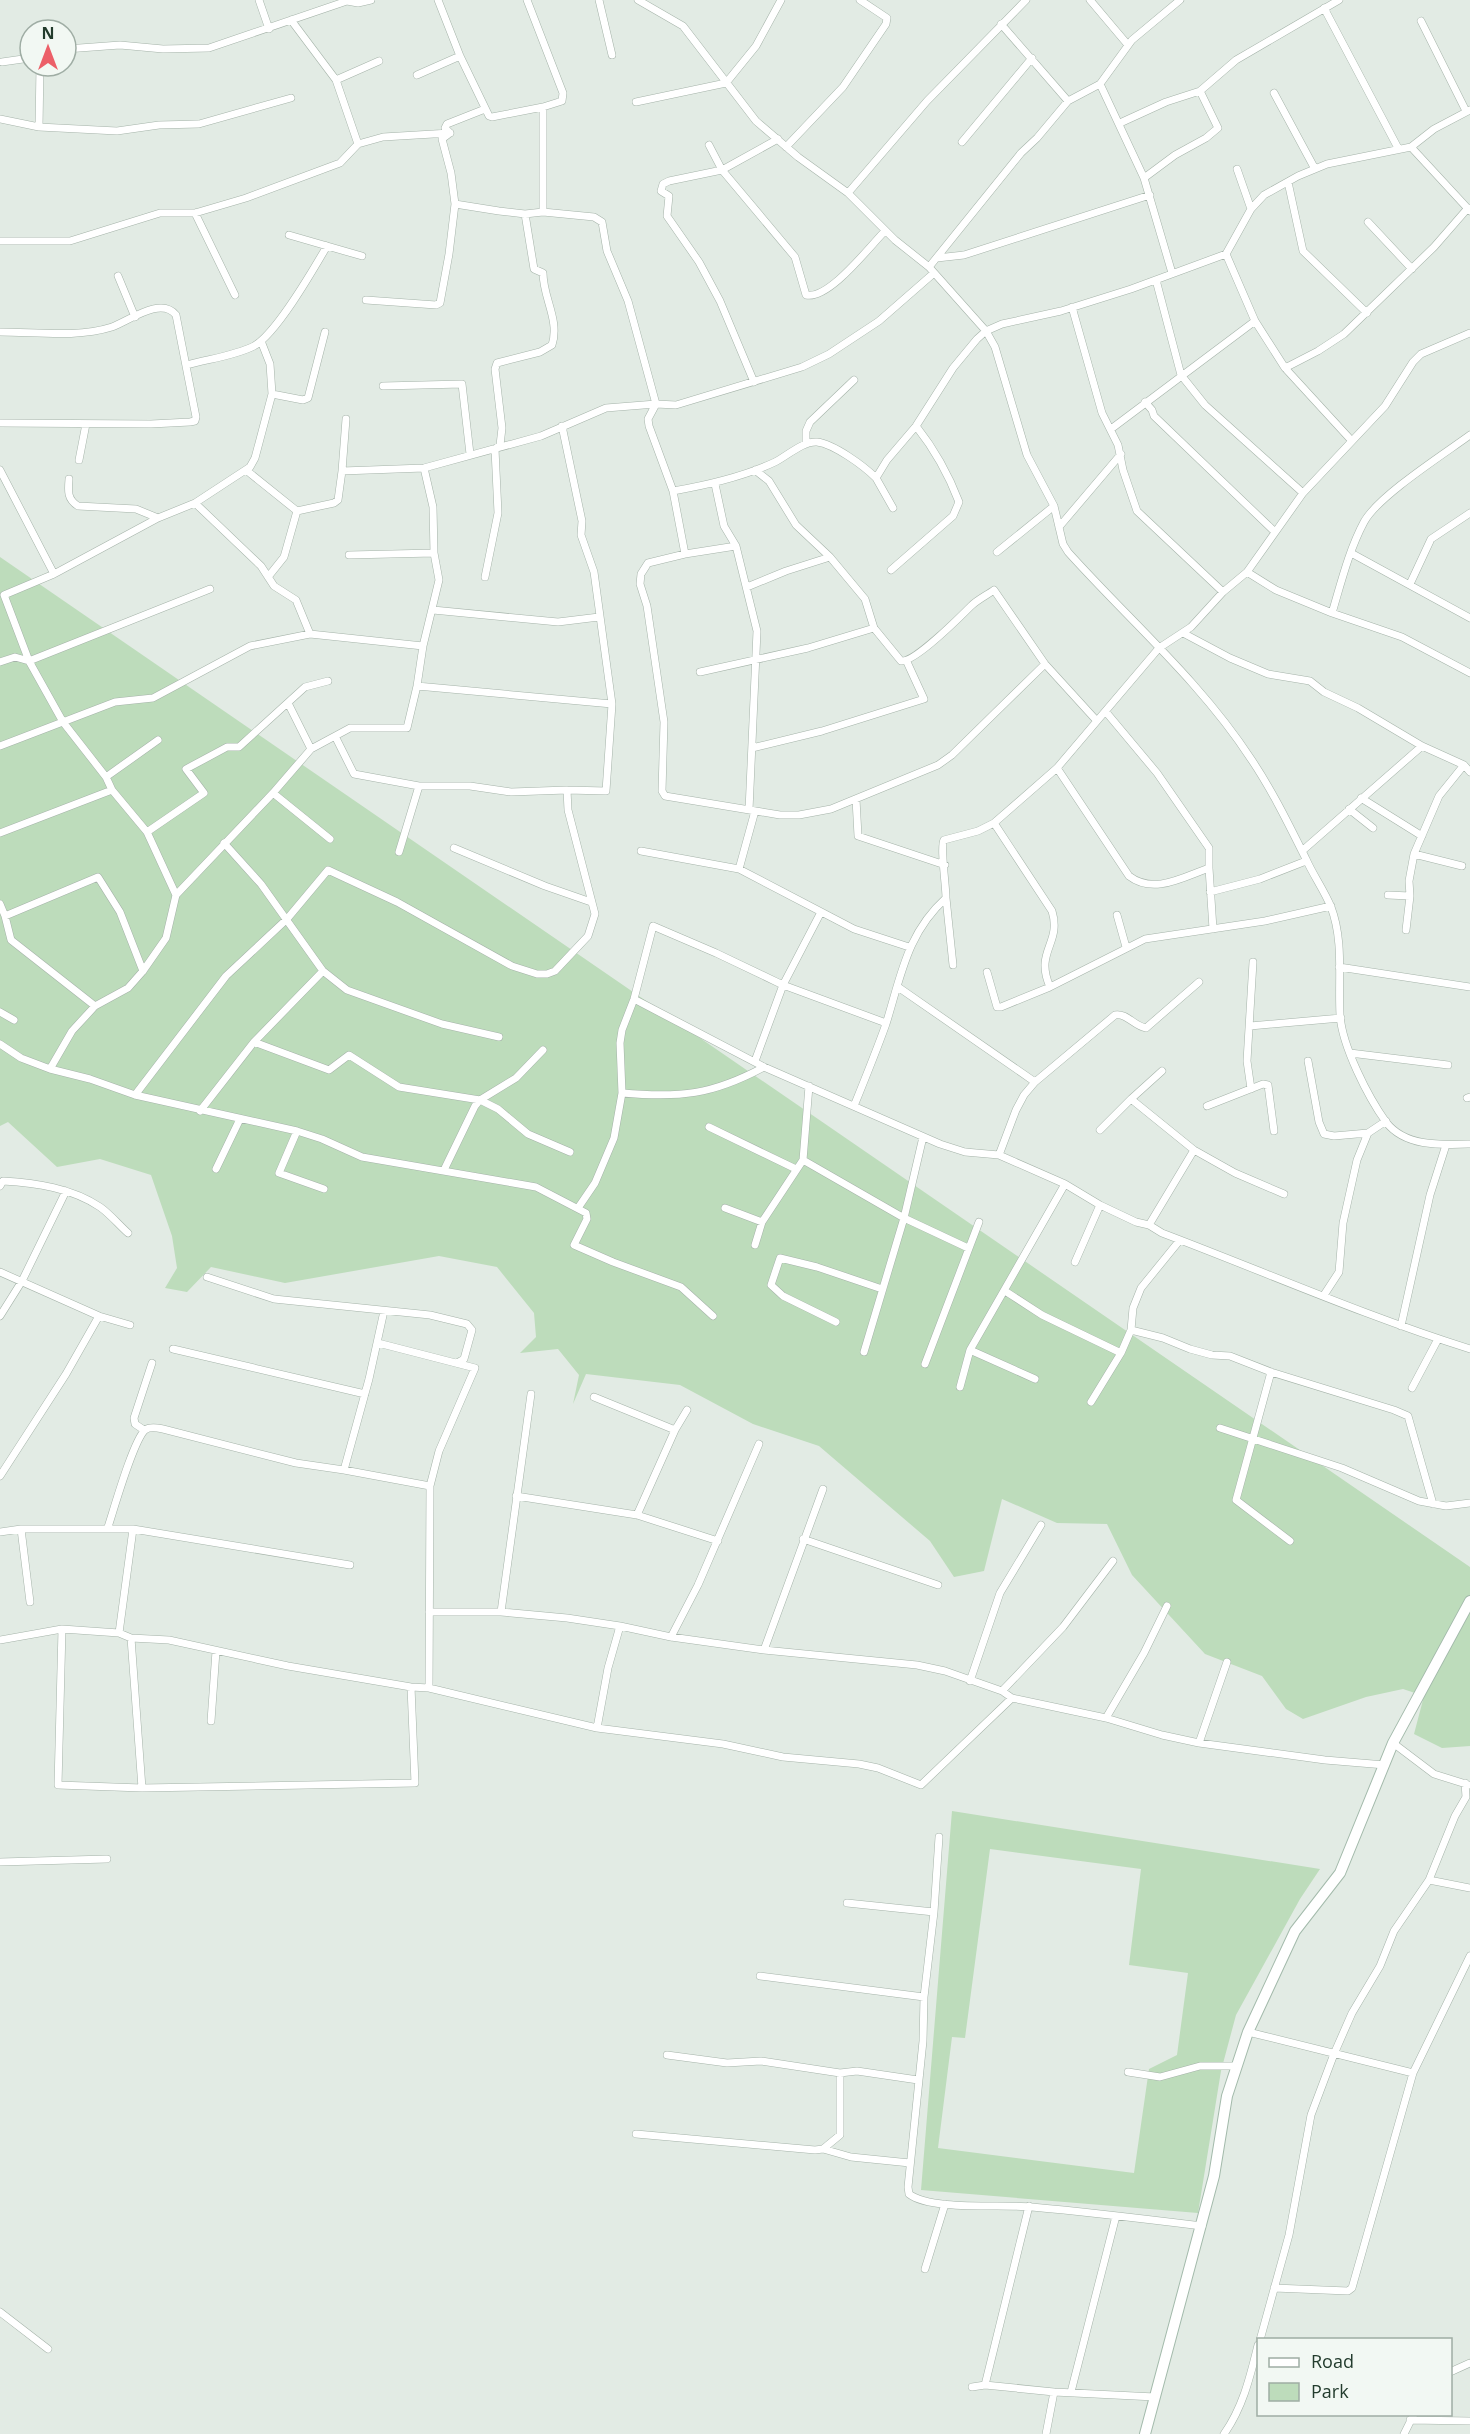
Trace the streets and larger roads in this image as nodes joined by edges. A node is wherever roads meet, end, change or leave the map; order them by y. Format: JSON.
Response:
{"nodes":[{"id":1,"x":259,"y":0,"type":"edge"},
{"id":2,"x":371,"y":0,"type":"edge"},
{"id":3,"x":438,"y":0,"type":"edge"},
{"id":4,"x":527,"y":0,"type":"edge"},
{"id":5,"x":599,"y":0,"type":"edge"},
{"id":6,"x":638,"y":0,"type":"edge"},
{"id":7,"x":781,"y":0,"type":"edge"},
{"id":8,"x":860,"y":0,"type":"edge"},
{"id":9,"x":1026,"y":0,"type":"edge"},
{"id":10,"x":1089,"y":0,"type":"edge"},
{"id":11,"x":1180,"y":0,"type":"edge"},
{"id":12,"x":1339,"y":0,"type":"edge"},
{"id":13,"x":1324,"y":8,"type":"junction"},
{"id":14,"x":291,"y":20,"type":"junction"},
{"id":15,"x":1421,"y":21,"type":"dead end"},
{"id":16,"x":1001,"y":24,"type":"junction"},
{"id":17,"x":269,"y":29,"type":"junction"},
{"id":18,"x":1128,"y":45,"type":"junction"},
{"id":19,"x":78,"y":48,"type":"edge"},
{"id":20,"x":612,"y":55,"type":"dead end"},
{"id":21,"x":460,"y":56,"type":"junction"},
{"id":22,"x":1032,"y":58,"type":"junction"},
{"id":23,"x":18,"y":60,"type":"edge"},
{"id":24,"x":379,"y":61,"type":"dead end"},
{"id":25,"x":2,"y":62,"type":"dead end"},
{"id":26,"x":417,"y":75,"type":"dead end"},
{"id":27,"x":40,"y":78,"type":"edge"},
{"id":28,"x":336,"y":80,"type":"junction"},
{"id":29,"x":726,"y":83,"type":"junction"},
{"id":30,"x":1100,"y":84,"type":"junction"},
{"id":31,"x":1200,"y":91,"type":"junction"},
{"id":32,"x":1274,"y":93,"type":"dead end"},
{"id":33,"x":291,"y":98,"type":"dead end"},
{"id":34,"x":1068,"y":101,"type":"junction"},
{"id":35,"x":636,"y":102,"type":"dead end"},
{"id":36,"x":543,"y":107,"type":"junction"},
{"id":37,"x":485,"y":109,"type":"junction"},
{"id":38,"x":1468,"y":110,"type":"edge"},
{"id":39,"x":0,"y":119,"type":"edge"},
{"id":40,"x":1120,"y":123,"type":"junction"},
{"id":41,"x":39,"y":127,"type":"junction"},
{"id":42,"x":450,"y":133,"type":"junction"},
{"id":43,"x":778,"y":140,"type":"junction"},
{"id":44,"x":962,"y":142,"type":"dead end"},
{"id":45,"x":358,"y":144,"type":"junction"},
{"id":46,"x":709,"y":145,"type":"dead end"},
{"id":47,"x":786,"y":147,"type":"junction"},
{"id":48,"x":1411,"y":147,"type":"junction"},
{"id":49,"x":1398,"y":148,"type":"junction"},
{"id":50,"x":1237,"y":169,"type":"dead end"},
{"id":51,"x":1315,"y":169,"type":"junction"},
{"id":52,"x":722,"y":170,"type":"junction"},
{"id":53,"x":1144,"y":178,"type":"junction"},
{"id":54,"x":1288,"y":182,"type":"junction"},
{"id":55,"x":848,"y":193,"type":"junction"},
{"id":56,"x":1150,"y":195,"type":"junction"},
{"id":57,"x":454,"y":204,"type":"junction"},
{"id":58,"x":1251,"y":209,"type":"junction"},
{"id":59,"x":1469,"y":209,"type":"edge"},
{"id":60,"x":543,"y":212,"type":"junction"},
{"id":61,"x":195,"y":213,"type":"junction"},
{"id":62,"x":525,"y":214,"type":"junction"},
{"id":63,"x":1368,"y":222,"type":"dead end"},
{"id":64,"x":885,"y":231,"type":"junction"},
{"id":65,"x":289,"y":236,"type":"dead end"},
{"id":66,"x":0,"y":241,"type":"edge"},
{"id":67,"x":327,"y":246,"type":"junction"},
{"id":68,"x":1226,"y":254,"type":"junction"},
{"id":69,"x":362,"y":256,"type":"dead end"},
{"id":70,"x":937,"y":258,"type":"junction"},
{"id":71,"x":1412,"y":269,"type":"junction"},
{"id":72,"x":932,"y":270,"type":"junction"},
{"id":73,"x":1172,"y":273,"type":"junction"},
{"id":74,"x":118,"y":276,"type":"dead end"},
{"id":75,"x":1156,"y":280,"type":"junction"},
{"id":76,"x":235,"y":295,"type":"dead end"},
{"id":77,"x":366,"y":300,"type":"dead end"},
{"id":78,"x":1072,"y":306,"type":"junction"},
{"id":79,"x":1367,"y":313,"type":"junction"},
{"id":80,"x":135,"y":317,"type":"junction"},
{"id":81,"x":1255,"y":321,"type":"junction"},
{"id":82,"x":986,"y":331,"type":"junction"},
{"id":83,"x":325,"y":332,"type":"dead end"},
{"id":84,"x":0,"y":333,"type":"edge"},
{"id":85,"x":1470,"y":333,"type":"edge"},
{"id":86,"x":261,"y":341,"type":"junction"},
{"id":87,"x":187,"y":365,"type":"junction"},
{"id":88,"x":1285,"y":368,"type":"junction"},
{"id":89,"x":1181,"y":375,"type":"junction"},
{"id":90,"x":854,"y":380,"type":"dead end"},
{"id":91,"x":754,"y":382,"type":"junction"},
{"id":92,"x":383,"y":386,"type":"dead end"},
{"id":93,"x":272,"y":394,"type":"junction"},
{"id":94,"x":1145,"y":402,"type":"junction"},
{"id":95,"x":656,"y":404,"type":"junction"},
{"id":96,"x":346,"y":419,"type":"dead end"},
{"id":97,"x":0,"y":423,"type":"edge"},
{"id":98,"x":86,"y":424,"type":"junction"},
{"id":99,"x":562,"y":426,"type":"junction"},
{"id":100,"x":916,"y":426,"type":"junction"},
{"id":101,"x":1111,"y":429,"type":"junction"},
{"id":102,"x":1470,"y":435,"type":"edge"},
{"id":103,"x":1351,"y":440,"type":"junction"},
{"id":104,"x":806,"y":444,"type":"junction"},
{"id":105,"x":495,"y":449,"type":"junction"},
{"id":106,"x":470,"y":454,"type":"junction"},
{"id":107,"x":1120,"y":454,"type":"junction"},
{"id":108,"x":79,"y":460,"type":"dead end"},
{"id":109,"x":424,"y":468,"type":"junction"},
{"id":110,"x":0,"y":470,"type":"edge"},
{"id":111,"x":246,"y":470,"type":"junction"},
{"id":112,"x":755,"y":470,"type":"junction"},
{"id":113,"x":342,"y":471,"type":"junction"},
{"id":114,"x":876,"y":478,"type":"junction"},
{"id":115,"x":69,"y":479,"type":"dead end"},
{"id":116,"x":715,"y":484,"type":"junction"},
{"id":117,"x":673,"y":491,"type":"junction"},
{"id":118,"x":1303,"y":493,"type":"junction"},
{"id":119,"x":195,"y":503,"type":"junction"},
{"id":120,"x":1054,"y":506,"type":"junction"},
{"id":121,"x":893,"y":508,"type":"dead end"},
{"id":122,"x":297,"y":510,"type":"junction"},
{"id":123,"x":1470,"y":513,"type":"edge"},
{"id":124,"x":158,"y":518,"type":"junction"},
{"id":125,"x":1059,"y":526,"type":"junction"},
{"id":126,"x":1274,"y":531,"type":"junction"},
{"id":127,"x":736,"y":546,"type":"junction"},
{"id":128,"x":997,"y":552,"type":"dead end"},
{"id":129,"x":434,"y":553,"type":"junction"},
{"id":130,"x":1351,"y":553,"type":"junction"},
{"id":131,"x":685,"y":554,"type":"junction"},
{"id":132,"x":349,"y":555,"type":"dead end"},
{"id":133,"x":830,"y":557,"type":"junction"},
{"id":134,"x":891,"y":570,"type":"dead end"},
{"id":135,"x":1247,"y":572,"type":"junction"},
{"id":136,"x":54,"y":574,"type":"junction"},
{"id":137,"x":268,"y":577,"type":"junction"},
{"id":138,"x":485,"y":577,"type":"dead end"},
{"id":139,"x":1410,"y":585,"type":"junction"},
{"id":140,"x":747,"y":587,"type":"junction"},
{"id":141,"x":210,"y":589,"type":"dead end"},
{"id":142,"x":1223,"y":592,"type":"junction"},
{"id":143,"x":2,"y":595,"type":"edge"},
{"id":144,"x":433,"y":610,"type":"junction"},
{"id":145,"x":1332,"y":613,"type":"junction"},
{"id":146,"x":599,"y":617,"type":"junction"},
{"id":147,"x":1470,"y":618,"type":"edge"},
{"id":148,"x":874,"y":628,"type":"junction"},
{"id":149,"x":1183,"y":633,"type":"junction"},
{"id":150,"x":309,"y":634,"type":"junction"},
{"id":151,"x":423,"y":646,"type":"junction"},
{"id":152,"x":1159,"y":648,"type":"junction"},
{"id":153,"x":756,"y":660,"type":"junction"},
{"id":154,"x":29,"y":661,"type":"junction"},
{"id":155,"x":0,"y":662,"type":"edge"},
{"id":156,"x":907,"y":662,"type":"junction"},
{"id":157,"x":1046,"y":664,"type":"junction"},
{"id":158,"x":700,"y":672,"type":"dead end"},
{"id":159,"x":1470,"y":673,"type":"edge"},
{"id":160,"x":328,"y":681,"type":"dead end"},
{"id":161,"x":417,"y":687,"type":"junction"},
{"id":162,"x":288,"y":703,"type":"junction"},
{"id":163,"x":612,"y":704,"type":"junction"},
{"id":164,"x":1106,"y":712,"type":"junction"},
{"id":165,"x":1096,"y":720,"type":"junction"},
{"id":166,"x":63,"y":722,"type":"junction"},
{"id":167,"x":336,"y":738,"type":"junction"},
{"id":168,"x":158,"y":740,"type":"dead end"},
{"id":169,"x":0,"y":746,"type":"edge"},
{"id":170,"x":1422,"y":746,"type":"junction"},
{"id":171,"x":752,"y":748,"type":"junction"},
{"id":172,"x":311,"y":749,"type":"junction"},
{"id":173,"x":1464,"y":765,"type":"junction"},
{"id":174,"x":1057,"y":768,"type":"junction"},
{"id":175,"x":1470,"y":772,"type":"edge"},
{"id":176,"x":106,"y":777,"type":"junction"},
{"id":177,"x":419,"y":786,"type":"junction"},
{"id":178,"x":112,"y":790,"type":"junction"},
{"id":179,"x":567,"y":790,"type":"junction"},
{"id":180,"x":273,"y":793,"type":"junction"},
{"id":181,"x":1361,"y":798,"type":"junction"},
{"id":182,"x":856,"y":799,"type":"junction"},
{"id":183,"x":1349,"y":809,"type":"junction"},
{"id":184,"x":752,"y":811,"type":"junction"},
{"id":185,"x":994,"y":823,"type":"junction"},
{"id":186,"x":1373,"y":828,"type":"dead end"},
{"id":187,"x":147,"y":832,"type":"junction"},
{"id":188,"x":0,"y":833,"type":"edge"},
{"id":189,"x":1422,"y":836,"type":"junction"},
{"id":190,"x":330,"y":839,"type":"dead end"},
{"id":191,"x":224,"y":843,"type":"junction"},
{"id":192,"x":454,"y":848,"type":"dead end"},
{"id":193,"x":641,"y":851,"type":"dead end"},
{"id":194,"x":1302,"y":851,"type":"junction"},
{"id":195,"x":399,"y":852,"type":"dead end"},
{"id":196,"x":1414,"y":854,"type":"junction"},
{"id":197,"x":1306,"y":861,"type":"junction"},
{"id":198,"x":945,"y":865,"type":"junction"},
{"id":199,"x":1461,"y":866,"type":"dead end"},
{"id":200,"x":1209,"y":868,"type":"junction"},
{"id":201,"x":739,"y":869,"type":"junction"},
{"id":202,"x":1210,"y":892,"type":"junction"},
{"id":203,"x":176,"y":895,"type":"junction"},
{"id":204,"x":1388,"y":895,"type":"dead end"},
{"id":205,"x":1410,"y":896,"type":"junction"},
{"id":206,"x":946,"y":898,"type":"junction"},
{"id":207,"x":591,"y":903,"type":"junction"},
{"id":208,"x":0,"y":904,"type":"edge"},
{"id":209,"x":1330,"y":906,"type":"junction"},
{"id":210,"x":821,"y":912,"type":"junction"},
{"id":211,"x":1117,"y":915,"type":"dead end"},
{"id":212,"x":5,"y":916,"type":"junction"},
{"id":213,"x":287,"y":919,"type":"junction"},
{"id":214,"x":1213,"y":929,"type":"junction"},
{"id":215,"x":1406,"y":930,"type":"dead end"},
{"id":216,"x":909,"y":947,"type":"junction"},
{"id":217,"x":1126,"y":947,"type":"junction"},
{"id":218,"x":1253,"y":962,"type":"dead end"},
{"id":219,"x":953,"y":965,"type":"dead end"},
{"id":220,"x":1339,"y":967,"type":"junction"},
{"id":221,"x":143,"y":971,"type":"junction"},
{"id":222,"x":323,"y":971,"type":"junction"},
{"id":223,"x":987,"y":972,"type":"dead end"},
{"id":224,"x":1198,"y":982,"type":"dead end"},
{"id":225,"x":783,"y":985,"type":"junction"},
{"id":226,"x":898,"y":987,"type":"junction"},
{"id":227,"x":1050,"y":987,"type":"junction"},
{"id":228,"x":1470,"y":987,"type":"edge"},
{"id":229,"x":634,"y":999,"type":"junction"},
{"id":230,"x":95,"y":1006,"type":"junction"},
{"id":231,"x":0,"y":1012,"type":"edge"},
{"id":232,"x":1341,"y":1018,"type":"junction"},
{"id":233,"x":14,"y":1020,"type":"dead end"},
{"id":234,"x":886,"y":1023,"type":"junction"},
{"id":235,"x":1250,"y":1026,"type":"junction"},
{"id":236,"x":499,"y":1037,"type":"dead end"},
{"id":237,"x":254,"y":1042,"type":"junction"},
{"id":238,"x":0,"y":1044,"type":"edge"},
{"id":239,"x":543,"y":1050,"type":"dead end"},
{"id":240,"x":1350,"y":1053,"type":"junction"},
{"id":241,"x":755,"y":1061,"type":"junction"},
{"id":242,"x":1308,"y":1061,"type":"dead end"},
{"id":243,"x":1448,"y":1065,"type":"dead end"},
{"id":244,"x":764,"y":1067,"type":"junction"},
{"id":245,"x":50,"y":1069,"type":"junction"},
{"id":246,"x":1162,"y":1071,"type":"dead end"},
{"id":247,"x":1035,"y":1082,"type":"junction"},
{"id":248,"x":809,"y":1086,"type":"junction"},
{"id":249,"x":1251,"y":1089,"type":"junction"},
{"id":250,"x":622,"y":1093,"type":"junction"},
{"id":251,"x":135,"y":1095,"type":"junction"},
{"id":252,"x":1131,"y":1099,"type":"junction"},
{"id":253,"x":480,"y":1100,"type":"junction"},
{"id":254,"x":854,"y":1106,"type":"junction"},
{"id":255,"x":1207,"y":1106,"type":"dead end"},
{"id":256,"x":200,"y":1111,"type":"junction"},
{"id":257,"x":240,"y":1119,"type":"junction"},
{"id":258,"x":1386,"y":1121,"type":"junction"},
{"id":259,"x":709,"y":1127,"type":"dead end"},
{"id":260,"x":1100,"y":1130,"type":"dead end"},
{"id":261,"x":297,"y":1131,"type":"junction"},
{"id":262,"x":1274,"y":1131,"type":"dead end"},
{"id":263,"x":1368,"y":1133,"type":"junction"},
{"id":264,"x":923,"y":1137,"type":"junction"},
{"id":265,"x":1470,"y":1144,"type":"edge"},
{"id":266,"x":1446,"y":1145,"type":"junction"},
{"id":267,"x":1194,"y":1150,"type":"junction"},
{"id":268,"x":570,"y":1152,"type":"dead end"},
{"id":269,"x":999,"y":1155,"type":"junction"},
{"id":270,"x":804,"y":1160,"type":"junction"},
{"id":271,"x":216,"y":1168,"type":"dead end"},
{"id":272,"x":796,"y":1169,"type":"junction"},
{"id":273,"x":444,"y":1170,"type":"junction"},
{"id":274,"x":1065,"y":1184,"type":"junction"},
{"id":275,"x":0,"y":1186,"type":"edge"},
{"id":276,"x":324,"y":1189,"type":"dead end"},
{"id":277,"x":66,"y":1191,"type":"junction"},
{"id":278,"x":1284,"y":1194,"type":"dead end"},
{"id":279,"x":1100,"y":1205,"type":"junction"},
{"id":280,"x":578,"y":1208,"type":"junction"},
{"id":281,"x":725,"y":1208,"type":"dead end"},
{"id":282,"x":904,"y":1218,"type":"junction"},
{"id":283,"x":762,"y":1222,"type":"junction"},
{"id":284,"x":979,"y":1222,"type":"dead end"},
{"id":285,"x":1149,"y":1225,"type":"junction"},
{"id":286,"x":128,"y":1233,"type":"dead end"},
{"id":287,"x":1180,"y":1240,"type":"junction"},
{"id":288,"x":755,"y":1245,"type":"dead end"},
{"id":289,"x":968,"y":1248,"type":"junction"},
{"id":290,"x":1075,"y":1262,"type":"dead end"},
{"id":291,"x":0,"y":1272,"type":"edge"},
{"id":292,"x":207,"y":1277,"type":"dead end"},
{"id":293,"x":22,"y":1281,"type":"junction"},
{"id":294,"x":882,"y":1289,"type":"junction"},
{"id":295,"x":1005,"y":1291,"type":"junction"},
{"id":296,"x":1324,"y":1296,"type":"junction"},
{"id":297,"x":384,"y":1311,"type":"junction"},
{"id":298,"x":0,"y":1316,"type":"edge"},
{"id":299,"x":99,"y":1316,"type":"junction"},
{"id":300,"x":713,"y":1316,"type":"dead end"},
{"id":301,"x":836,"y":1322,"type":"dead end"},
{"id":302,"x":130,"y":1325,"type":"dead end"},
{"id":303,"x":1401,"y":1326,"type":"junction"},
{"id":304,"x":1131,"y":1329,"type":"junction"},
{"id":305,"x":1438,"y":1339,"type":"junction"},
{"id":306,"x":378,"y":1343,"type":"junction"},
{"id":307,"x":173,"y":1349,"type":"dead end"},
{"id":308,"x":1470,"y":1349,"type":"edge"},
{"id":309,"x":970,"y":1350,"type":"junction"},
{"id":310,"x":864,"y":1352,"type":"dead end"},
{"id":311,"x":1120,"y":1353,"type":"junction"},
{"id":312,"x":152,"y":1363,"type":"dead end"},
{"id":313,"x":457,"y":1364,"type":"junction"},
{"id":314,"x":925,"y":1364,"type":"dead end"},
{"id":315,"x":1271,"y":1372,"type":"junction"},
{"id":316,"x":1035,"y":1379,"type":"dead end"},
{"id":317,"x":960,"y":1387,"type":"dead end"},
{"id":318,"x":1412,"y":1388,"type":"dead end"},
{"id":319,"x":365,"y":1394,"type":"junction"},
{"id":320,"x":531,"y":1394,"type":"dead end"},
{"id":321,"x":594,"y":1397,"type":"dead end"},
{"id":322,"x":1091,"y":1402,"type":"dead end"},
{"id":323,"x":687,"y":1410,"type":"dead end"},
{"id":324,"x":1220,"y":1428,"type":"dead end"},
{"id":325,"x":144,"y":1430,"type":"junction"},
{"id":326,"x":675,"y":1430,"type":"junction"},
{"id":327,"x":1254,"y":1438,"type":"junction"},
{"id":328,"x":759,"y":1444,"type":"dead end"},
{"id":329,"x":344,"y":1470,"type":"junction"},
{"id":330,"x":0,"y":1476,"type":"edge"},
{"id":331,"x":430,"y":1486,"type":"junction"},
{"id":332,"x":822,"y":1489,"type":"dead end"},
{"id":333,"x":516,"y":1496,"type":"junction"},
{"id":334,"x":1470,"y":1503,"type":"edge"},
{"id":335,"x":1434,"y":1504,"type":"junction"},
{"id":336,"x":638,"y":1515,"type":"junction"},
{"id":337,"x":1041,"y":1525,"type":"dead end"},
{"id":338,"x":108,"y":1527,"type":"junction"},
{"id":339,"x":21,"y":1529,"type":"junction"},
{"id":340,"x":133,"y":1529,"type":"junction"},
{"id":341,"x":0,"y":1532,"type":"edge"},
{"id":342,"x":803,"y":1539,"type":"junction"},
{"id":343,"x":718,"y":1541,"type":"junction"},
{"id":344,"x":1290,"y":1541,"type":"dead end"},
{"id":345,"x":1113,"y":1561,"type":"dead end"},
{"id":346,"x":350,"y":1565,"type":"dead end"},
{"id":347,"x":938,"y":1585,"type":"dead end"},
{"id":348,"x":1470,"y":1601,"type":"edge"},
{"id":349,"x":30,"y":1602,"type":"dead end"},
{"id":350,"x":1167,"y":1606,"type":"dead end"},
{"id":351,"x":429,"y":1612,"type":"junction"},
{"id":352,"x":501,"y":1612,"type":"junction"},
{"id":353,"x":620,"y":1626,"type":"junction"},
{"id":354,"x":62,"y":1629,"type":"junction"},
{"id":355,"x":119,"y":1633,"type":"junction"},
{"id":356,"x":671,"y":1636,"type":"junction"},
{"id":357,"x":131,"y":1638,"type":"junction"},
{"id":358,"x":0,"y":1640,"type":"edge"},
{"id":359,"x":764,"y":1650,"type":"junction"},
{"id":360,"x":216,"y":1651,"type":"junction"},
{"id":361,"x":1227,"y":1662,"type":"dead end"},
{"id":362,"x":970,"y":1681,"type":"junction"},
{"id":363,"x":411,"y":1688,"type":"junction"},
{"id":364,"x":429,"y":1688,"type":"junction"},
{"id":365,"x":1002,"y":1691,"type":"junction"},
{"id":366,"x":1012,"y":1698,"type":"junction"},
{"id":367,"x":1106,"y":1719,"type":"junction"},
{"id":368,"x":211,"y":1721,"type":"dead end"},
{"id":369,"x":597,"y":1728,"type":"junction"},
{"id":370,"x":1395,"y":1740,"type":"junction"},
{"id":371,"x":1199,"y":1743,"type":"junction"},
{"id":372,"x":1385,"y":1765,"type":"junction"},
{"id":373,"x":1468,"y":1784,"type":"edge"},
{"id":374,"x":142,"y":1788,"type":"junction"},
{"id":375,"x":939,"y":1837,"type":"dead end"},
{"id":376,"x":107,"y":1859,"type":"dead end"},
{"id":377,"x":0,"y":1862,"type":"edge"},
{"id":378,"x":1429,"y":1880,"type":"junction"},
{"id":379,"x":1470,"y":1888,"type":"edge"},
{"id":380,"x":847,"y":1903,"type":"dead end"},
{"id":381,"x":934,"y":1912,"type":"junction"},
{"id":382,"x":1470,"y":1956,"type":"edge"},
{"id":383,"x":760,"y":1976,"type":"dead end"},
{"id":384,"x":924,"y":1997,"type":"junction"},
{"id":385,"x":1248,"y":2032,"type":"junction"},
{"id":386,"x":1334,"y":2054,"type":"junction"},
{"id":387,"x":667,"y":2055,"type":"dead end"},
{"id":388,"x":1236,"y":2066,"type":"junction"},
{"id":389,"x":1128,"y":2072,"type":"dead end"},
{"id":390,"x":840,"y":2073,"type":"junction"},
{"id":391,"x":1413,"y":2073,"type":"junction"},
{"id":392,"x":918,"y":2080,"type":"junction"},
{"id":393,"x":636,"y":2134,"type":"dead end"},
{"id":394,"x":823,"y":2149,"type":"junction"},
{"id":395,"x":910,"y":2163,"type":"junction"},
{"id":396,"x":945,"y":2204,"type":"junction"},
{"id":397,"x":1029,"y":2206,"type":"junction"},
{"id":398,"x":1116,"y":2216,"type":"junction"},
{"id":399,"x":1202,"y":2226,"type":"junction"},
{"id":400,"x":925,"y":2269,"type":"dead end"},
{"id":401,"x":1274,"y":2288,"type":"junction"},
{"id":402,"x":0,"y":2312,"type":"edge"},
{"id":403,"x":1261,"y":2338,"type":"edge"},
{"id":404,"x":48,"y":2349,"type":"dead end"},
{"id":405,"x":1257,"y":2349,"type":"edge"},
{"id":406,"x":1470,"y":2363,"type":"edge"},
{"id":407,"x":1452,"y":2371,"type":"edge"},
{"id":408,"x":985,"y":2385,"type":"junction"},
{"id":409,"x":972,"y":2387,"type":"dead end"},
{"id":410,"x":1054,"y":2392,"type":"junction"},
{"id":411,"x":1071,"y":2392,"type":"junction"},
{"id":412,"x":1155,"y":2397,"type":"junction"},
{"id":413,"x":1412,"y":2417,"type":"edge"},
{"id":414,"x":1470,"y":2421,"type":"edge"},
{"id":415,"x":1046,"y":2434,"type":"edge"},
{"id":416,"x":1145,"y":2434,"type":"edge"},
{"id":417,"x":1224,"y":2434,"type":"edge"},
{"id":418,"x":1404,"y":2434,"type":"edge"}],
"edges":[{"from":1,"to":17,"type":"street"},
{"from":2,"to":14,"type":"street"},
{"from":3,"to":21,"type":"street"},
{"from":4,"to":36,"type":"street"},
{"from":5,"to":20,"type":"street"},
{"from":6,"to":29,"type":"street"},
{"from":7,"to":29,"type":"street"},
{"from":8,"to":47,"type":"street"},
{"from":9,"to":16,"type":"street"},
{"from":10,"to":18,"type":"street"},
{"from":11,"to":18,"type":"street"},
{"from":12,"to":13,"type":"street"},
{"from":13,"to":31,"type":"street"},
{"from":13,"to":49,"type":"street"},
{"from":14,"to":17,"type":"street"},
{"from":14,"to":28,"type":"street"},
{"from":15,"to":38,"type":"street"},
{"from":16,"to":22,"type":"street"},
{"from":16,"to":55,"type":"street"},
{"from":17,"to":19,"type":"street"},
{"from":18,"to":30,"type":"street"},
{"from":21,"to":26,"type":"street"},
{"from":21,"to":37,"type":"street"},
{"from":22,"to":34,"type":"street"},
{"from":22,"to":44,"type":"street"},
{"from":23,"to":25,"type":"street"},
{"from":24,"to":28,"type":"street"},
{"from":27,"to":41,"type":"street"},
{"from":28,"to":45,"type":"street"},
{"from":29,"to":35,"type":"street"},
{"from":29,"to":43,"type":"street"},
{"from":30,"to":34,"type":"street"},
{"from":30,"to":40,"type":"street"},
{"from":31,"to":40,"type":"street"},
{"from":31,"to":53,"type":"street"},
{"from":32,"to":51,"type":"street"},
{"from":33,"to":41,"type":"street"},
{"from":34,"to":70,"type":"street"},
{"from":36,"to":37,"type":"street"},
{"from":36,"to":60,"type":"street"},
{"from":37,"to":42,"type":"street"},
{"from":38,"to":48,"type":"street"},
{"from":39,"to":41,"type":"street"},
{"from":40,"to":53,"type":"street"},
{"from":42,"to":45,"type":"street"},
{"from":42,"to":57,"type":"street"},
{"from":43,"to":47,"type":"street"},
{"from":43,"to":52,"type":"street"},
{"from":45,"to":61,"type":"street"},
{"from":46,"to":52,"type":"street"},
{"from":47,"to":55,"type":"street"},
{"from":48,"to":49,"type":"street"},
{"from":48,"to":59,"type":"street"},
{"from":49,"to":51,"type":"street"},
{"from":50,"to":58,"type":"street"},
{"from":51,"to":54,"type":"street"},
{"from":52,"to":64,"type":"street"},
{"from":52,"to":91,"type":"street"},
{"from":53,"to":56,"type":"street"},
{"from":54,"to":58,"type":"street"},
{"from":54,"to":79,"type":"street"},
{"from":55,"to":64,"type":"street"},
{"from":56,"to":70,"type":"street"},
{"from":56,"to":73,"type":"street"},
{"from":57,"to":62,"type":"street"},
{"from":57,"to":77,"type":"street"},
{"from":58,"to":68,"type":"street"},
{"from":59,"to":71,"type":"street"},
{"from":60,"to":62,"type":"street"},
{"from":60,"to":95,"type":"street"},
{"from":61,"to":66,"type":"street"},
{"from":61,"to":76,"type":"street"},
{"from":62,"to":105,"type":"street"},
{"from":63,"to":71,"type":"street"},
{"from":64,"to":72,"type":"street"},
{"from":65,"to":67,"type":"street"},
{"from":67,"to":69,"type":"street"},
{"from":67,"to":86,"type":"street"},
{"from":68,"to":73,"type":"street"},
{"from":68,"to":81,"type":"street"},
{"from":70,"to":72,"type":"street"},
{"from":71,"to":79,"type":"street"},
{"from":72,"to":82,"type":"street"},
{"from":72,"to":91,"type":"street"},
{"from":73,"to":75,"type":"street"},
{"from":74,"to":80,"type":"street"},
{"from":75,"to":78,"type":"street"},
{"from":75,"to":89,"type":"street"},
{"from":78,"to":82,"type":"street"},
{"from":78,"to":101,"type":"street"},
{"from":79,"to":88,"type":"street"},
{"from":80,"to":84,"type":"street"},
{"from":80,"to":87,"type":"street"},
{"from":81,"to":88,"type":"street"},
{"from":81,"to":89,"type":"street"},
{"from":82,"to":100,"type":"street"},
{"from":82,"to":120,"type":"street"},
{"from":83,"to":93,"type":"street"},
{"from":85,"to":103,"type":"street"},
{"from":86,"to":87,"type":"street"},
{"from":86,"to":93,"type":"street"},
{"from":87,"to":98,"type":"street"},
{"from":88,"to":103,"type":"street"},
{"from":89,"to":94,"type":"street"},
{"from":89,"to":118,"type":"street"},
{"from":90,"to":104,"type":"street"},
{"from":91,"to":95,"type":"street"},
{"from":92,"to":106,"type":"street"},
{"from":93,"to":111,"type":"street"},
{"from":94,"to":101,"type":"street"},
{"from":94,"to":126,"type":"street"},
{"from":95,"to":99,"type":"street"},
{"from":95,"to":117,"type":"street"},
{"from":96,"to":113,"type":"street"},
{"from":97,"to":98,"type":"street"},
{"from":98,"to":108,"type":"street"},
{"from":99,"to":105,"type":"street"},
{"from":99,"to":146,"type":"street"},
{"from":100,"to":114,"type":"street"},
{"from":100,"to":134,"type":"street"},
{"from":101,"to":107,"type":"street"},
{"from":102,"to":130,"type":"street"},
{"from":103,"to":118,"type":"street"},
{"from":104,"to":112,"type":"street"},
{"from":104,"to":114,"type":"street"},
{"from":105,"to":106,"type":"street"},
{"from":105,"to":138,"type":"street"},
{"from":106,"to":109,"type":"street"},
{"from":107,"to":125,"type":"street"},
{"from":107,"to":142,"type":"street"},
{"from":109,"to":113,"type":"street"},
{"from":109,"to":129,"type":"street"},
{"from":110,"to":136,"type":"street"},
{"from":111,"to":119,"type":"street"},
{"from":111,"to":122,"type":"street"},
{"from":112,"to":116,"type":"street"},
{"from":112,"to":133,"type":"street"},
{"from":113,"to":122,"type":"street"},
{"from":114,"to":121,"type":"street"},
{"from":115,"to":124,"type":"street"},
{"from":116,"to":117,"type":"street"},
{"from":116,"to":127,"type":"street"},
{"from":117,"to":131,"type":"street"},
{"from":118,"to":126,"type":"street"},
{"from":119,"to":124,"type":"street"},
{"from":119,"to":137,"type":"street"},
{"from":120,"to":125,"type":"street"},
{"from":120,"to":128,"type":"street"},
{"from":122,"to":137,"type":"street"},
{"from":123,"to":139,"type":"street"},
{"from":124,"to":136,"type":"street"},
{"from":125,"to":152,"type":"street"},
{"from":126,"to":135,"type":"street"},
{"from":127,"to":131,"type":"street"},
{"from":127,"to":140,"type":"street"},
{"from":129,"to":132,"type":"street"},
{"from":129,"to":144,"type":"street"},
{"from":130,"to":139,"type":"street"},
{"from":130,"to":145,"type":"street"},
{"from":131,"to":184,"type":"street"},
{"from":133,"to":140,"type":"street"},
{"from":133,"to":148,"type":"street"},
{"from":135,"to":142,"type":"street"},
{"from":135,"to":145,"type":"street"},
{"from":136,"to":143,"type":"street"},
{"from":137,"to":150,"type":"street"},
{"from":139,"to":147,"type":"street"},
{"from":140,"to":153,"type":"street"},
{"from":141,"to":154,"type":"street"},
{"from":142,"to":149,"type":"street"},
{"from":143,"to":154,"type":"street"},
{"from":144,"to":146,"type":"street"},
{"from":144,"to":151,"type":"street"},
{"from":145,"to":159,"type":"street"},
{"from":146,"to":163,"type":"street"},
{"from":148,"to":153,"type":"street"},
{"from":148,"to":156,"type":"street"},
{"from":149,"to":152,"type":"street"},
{"from":149,"to":170,"type":"street"},
{"from":150,"to":151,"type":"street"},
{"from":150,"to":166,"type":"street"},
{"from":151,"to":161,"type":"street"},
{"from":152,"to":164,"type":"street"},
{"from":152,"to":194,"type":"street"},
{"from":153,"to":158,"type":"street"},
{"from":153,"to":171,"type":"street"},
{"from":154,"to":155,"type":"street"},
{"from":154,"to":166,"type":"street"},
{"from":156,"to":157,"type":"street"},
{"from":156,"to":171,"type":"street"},
{"from":157,"to":165,"type":"street"},
{"from":157,"to":182,"type":"street"},
{"from":160,"to":162,"type":"street"},
{"from":161,"to":163,"type":"street"},
{"from":161,"to":167,"type":"street"},
{"from":162,"to":172,"type":"street"},
{"from":162,"to":187,"type":"street"},
{"from":163,"to":179,"type":"street"},
{"from":164,"to":165,"type":"street"},
{"from":164,"to":200,"type":"street"},
{"from":165,"to":174,"type":"street"},
{"from":166,"to":169,"type":"street"},
{"from":166,"to":176,"type":"street"},
{"from":167,"to":172,"type":"street"},
{"from":167,"to":177,"type":"street"},
{"from":168,"to":176,"type":"street"},
{"from":170,"to":173,"type":"street"},
{"from":170,"to":181,"type":"street"},
{"from":171,"to":184,"type":"street"},
{"from":172,"to":180,"type":"street"},
{"from":173,"to":175,"type":"street"},
{"from":173,"to":189,"type":"street"},
{"from":174,"to":185,"type":"street"},
{"from":174,"to":200,"type":"street"},
{"from":176,"to":178,"type":"street"},
{"from":177,"to":179,"type":"street"},
{"from":177,"to":195,"type":"street"},
{"from":178,"to":187,"type":"street"},
{"from":178,"to":188,"type":"street"},
{"from":179,"to":207,"type":"street"},
{"from":180,"to":190,"type":"street"},
{"from":180,"to":191,"type":"street"},
{"from":181,"to":183,"type":"street"},
{"from":181,"to":189,"type":"street"},
{"from":182,"to":184,"type":"street"},
{"from":182,"to":198,"type":"street"},
{"from":183,"to":186,"type":"street"},
{"from":183,"to":194,"type":"street"},
{"from":184,"to":201,"type":"street"},
{"from":185,"to":198,"type":"street"},
{"from":185,"to":227,"type":"street"},
{"from":187,"to":203,"type":"street"},
{"from":189,"to":196,"type":"street"},
{"from":191,"to":203,"type":"street"},
{"from":191,"to":213,"type":"street"},
{"from":192,"to":207,"type":"street"},
{"from":193,"to":201,"type":"street"},
{"from":194,"to":197,"type":"street"},
{"from":196,"to":199,"type":"street"},
{"from":196,"to":205,"type":"street"},
{"from":197,"to":202,"type":"street"},
{"from":197,"to":209,"type":"street"},
{"from":198,"to":206,"type":"street"},
{"from":200,"to":202,"type":"street"},
{"from":201,"to":210,"type":"street"},
{"from":202,"to":214,"type":"street"},
{"from":203,"to":221,"type":"street"},
{"from":204,"to":205,"type":"street"},
{"from":205,"to":215,"type":"street"},
{"from":206,"to":216,"type":"street"},
{"from":206,"to":219,"type":"street"},
{"from":207,"to":213,"type":"street"},
{"from":208,"to":212,"type":"street"},
{"from":209,"to":214,"type":"street"},
{"from":209,"to":220,"type":"street"},
{"from":210,"to":216,"type":"street"},
{"from":210,"to":225,"type":"street"},
{"from":211,"to":217,"type":"street"},
{"from":212,"to":221,"type":"street"},
{"from":212,"to":230,"type":"street"},
{"from":213,"to":222,"type":"street"},
{"from":213,"to":251,"type":"street"},
{"from":214,"to":217,"type":"street"},
{"from":216,"to":226,"type":"street"},
{"from":217,"to":227,"type":"street"},
{"from":218,"to":235,"type":"street"},
{"from":220,"to":228,"type":"street"},
{"from":220,"to":232,"type":"street"},
{"from":221,"to":230,"type":"street"},
{"from":222,"to":236,"type":"street"},
{"from":222,"to":237,"type":"street"},
{"from":223,"to":227,"type":"street"},
{"from":224,"to":247,"type":"street"},
{"from":225,"to":229,"type":"street"},
{"from":225,"to":234,"type":"street"},
{"from":225,"to":241,"type":"street"},
{"from":226,"to":234,"type":"street"},
{"from":226,"to":247,"type":"street"},
{"from":229,"to":241,"type":"street"},
{"from":229,"to":250,"type":"street"},
{"from":230,"to":245,"type":"street"},
{"from":231,"to":233,"type":"street"},
{"from":232,"to":235,"type":"street"},
{"from":232,"to":240,"type":"street"},
{"from":234,"to":254,"type":"street"},
{"from":235,"to":249,"type":"street"},
{"from":237,"to":253,"type":"street"},
{"from":237,"to":256,"type":"street"},
{"from":238,"to":245,"type":"street"},
{"from":239,"to":253,"type":"street"},
{"from":240,"to":243,"type":"street"},
{"from":240,"to":258,"type":"street"},
{"from":241,"to":244,"type":"street"},
{"from":242,"to":263,"type":"street"},
{"from":244,"to":248,"type":"street"},
{"from":244,"to":250,"type":"street"},
{"from":245,"to":251,"type":"street"},
{"from":246,"to":252,"type":"street"},
{"from":247,"to":269,"type":"street"},
{"from":248,"to":254,"type":"street"},
{"from":248,"to":270,"type":"street"},
{"from":249,"to":255,"type":"street"},
{"from":249,"to":262,"type":"street"},
{"from":250,"to":280,"type":"street"},
{"from":251,"to":256,"type":"street"},
{"from":252,"to":260,"type":"street"},
{"from":252,"to":267,"type":"street"},
{"from":253,"to":268,"type":"street"},
{"from":253,"to":273,"type":"street"},
{"from":254,"to":264,"type":"street"},
{"from":256,"to":257,"type":"street"},
{"from":257,"to":261,"type":"street"},
{"from":257,"to":271,"type":"street"},
{"from":258,"to":263,"type":"street"},
{"from":258,"to":266,"type":"street"},
{"from":259,"to":272,"type":"street"},
{"from":261,"to":273,"type":"street"},
{"from":261,"to":276,"type":"street"},
{"from":263,"to":296,"type":"street"},
{"from":264,"to":269,"type":"street"},
{"from":264,"to":282,"type":"street"},
{"from":265,"to":266,"type":"street"},
{"from":266,"to":303,"type":"street"},
{"from":267,"to":278,"type":"street"},
{"from":267,"to":285,"type":"street"},
{"from":269,"to":274,"type":"street"},
{"from":270,"to":272,"type":"street"},
{"from":270,"to":282,"type":"street"},
{"from":272,"to":283,"type":"street"},
{"from":273,"to":280,"type":"street"},
{"from":274,"to":279,"type":"street"},
{"from":274,"to":295,"type":"street"},
{"from":275,"to":277,"type":"street"},
{"from":277,"to":286,"type":"street"},
{"from":277,"to":293,"type":"street"},
{"from":279,"to":285,"type":"street"},
{"from":279,"to":290,"type":"street"},
{"from":280,"to":300,"type":"street"},
{"from":281,"to":283,"type":"street"},
{"from":282,"to":289,"type":"street"},
{"from":282,"to":294,"type":"street"},
{"from":283,"to":288,"type":"street"},
{"from":284,"to":289,"type":"street"},
{"from":285,"to":287,"type":"street"},
{"from":287,"to":296,"type":"street"},
{"from":287,"to":304,"type":"street"},
{"from":289,"to":314,"type":"street"},
{"from":291,"to":293,"type":"street"},
{"from":292,"to":297,"type":"street"},
{"from":293,"to":298,"type":"street"},
{"from":293,"to":299,"type":"street"},
{"from":294,"to":301,"type":"street"},
{"from":294,"to":310,"type":"street"},
{"from":295,"to":309,"type":"street"},
{"from":295,"to":311,"type":"street"},
{"from":296,"to":303,"type":"street"},
{"from":297,"to":306,"type":"street"},
{"from":297,"to":313,"type":"street"},
{"from":299,"to":302,"type":"street"},
{"from":299,"to":330,"type":"street"},
{"from":303,"to":305,"type":"street"},
{"from":304,"to":311,"type":"street"},
{"from":304,"to":315,"type":"street"},
{"from":305,"to":308,"type":"street"},
{"from":305,"to":318,"type":"street"},
{"from":306,"to":313,"type":"street"},
{"from":306,"to":319,"type":"street"},
{"from":307,"to":319,"type":"street"},
{"from":309,"to":316,"type":"street"},
{"from":309,"to":317,"type":"street"},
{"from":311,"to":322,"type":"street"},
{"from":312,"to":325,"type":"street"},
{"from":313,"to":331,"type":"street"},
{"from":315,"to":327,"type":"street"},
{"from":315,"to":335,"type":"street"},
{"from":319,"to":329,"type":"street"},
{"from":320,"to":333,"type":"street"},
{"from":321,"to":326,"type":"street"},
{"from":323,"to":326,"type":"street"},
{"from":324,"to":327,"type":"street"},
{"from":325,"to":329,"type":"street"},
{"from":325,"to":338,"type":"street"},
{"from":326,"to":336,"type":"street"},
{"from":327,"to":335,"type":"street"},
{"from":327,"to":344,"type":"street"},
{"from":328,"to":343,"type":"street"},
{"from":329,"to":331,"type":"street"},
{"from":331,"to":351,"type":"street"},
{"from":332,"to":342,"type":"street"},
{"from":333,"to":336,"type":"street"},
{"from":333,"to":352,"type":"street"},
{"from":334,"to":335,"type":"street"},
{"from":336,"to":343,"type":"street"},
{"from":337,"to":362,"type":"street"},
{"from":338,"to":339,"type":"street"},
{"from":338,"to":340,"type":"street"},
{"from":339,"to":341,"type":"street"},
{"from":339,"to":349,"type":"street"},
{"from":340,"to":346,"type":"street"},
{"from":340,"to":355,"type":"street"},
{"from":342,"to":347,"type":"street"},
{"from":342,"to":359,"type":"street"},
{"from":343,"to":356,"type":"street"},
{"from":345,"to":365,"type":"street"},
{"from":348,"to":370,"type":"street"},
{"from":350,"to":367,"type":"street"},
{"from":351,"to":352,"type":"street"},
{"from":351,"to":364,"type":"street"},
{"from":352,"to":353,"type":"street"},
{"from":353,"to":356,"type":"street"},
{"from":353,"to":369,"type":"street"},
{"from":354,"to":355,"type":"street"},
{"from":354,"to":358,"type":"street"},
{"from":354,"to":374,"type":"street"},
{"from":355,"to":357,"type":"street"},
{"from":356,"to":359,"type":"street"},
{"from":357,"to":360,"type":"street"},
{"from":357,"to":374,"type":"street"},
{"from":359,"to":362,"type":"street"},
{"from":360,"to":363,"type":"street"},
{"from":360,"to":368,"type":"street"},
{"from":361,"to":371,"type":"street"},
{"from":362,"to":365,"type":"street"},
{"from":363,"to":364,"type":"street"},
{"from":363,"to":374,"type":"street"},
{"from":364,"to":369,"type":"street"},
{"from":365,"to":366,"type":"street"},
{"from":366,"to":367,"type":"street"},
{"from":366,"to":369,"type":"street"},
{"from":367,"to":371,"type":"street"},
{"from":370,"to":372,"type":"street"},
{"from":370,"to":373,"type":"street"},
{"from":371,"to":372,"type":"street"},
{"from":372,"to":385,"type":"street"},
{"from":373,"to":378,"type":"street"},
{"from":375,"to":381,"type":"street"},
{"from":376,"to":377,"type":"street"},
{"from":378,"to":379,"type":"street"},
{"from":378,"to":386,"type":"street"},
{"from":380,"to":381,"type":"street"},
{"from":381,"to":384,"type":"street"},
{"from":382,"to":391,"type":"street"},
{"from":383,"to":384,"type":"street"},
{"from":384,"to":392,"type":"street"},
{"from":385,"to":386,"type":"street"},
{"from":385,"to":388,"type":"street"},
{"from":386,"to":391,"type":"street"},
{"from":386,"to":401,"type":"street"},
{"from":387,"to":390,"type":"street"},
{"from":388,"to":389,"type":"street"},
{"from":388,"to":399,"type":"street"},
{"from":390,"to":392,"type":"street"},
{"from":390,"to":394,"type":"street"},
{"from":391,"to":401,"type":"street"},
{"from":392,"to":395,"type":"street"},
{"from":393,"to":394,"type":"street"},
{"from":394,"to":395,"type":"street"},
{"from":395,"to":396,"type":"street"},
{"from":396,"to":397,"type":"street"},
{"from":396,"to":400,"type":"street"},
{"from":397,"to":398,"type":"street"},
{"from":397,"to":408,"type":"street"},
{"from":398,"to":399,"type":"street"},
{"from":398,"to":411,"type":"street"},
{"from":399,"to":412,"type":"street"},
{"from":401,"to":403,"type":"street"},
{"from":402,"to":404,"type":"street"},
{"from":405,"to":417,"type":"street"},
{"from":406,"to":407,"type":"street"},
{"from":408,"to":409,"type":"street"},
{"from":408,"to":410,"type":"street"},
{"from":410,"to":411,"type":"street"},
{"from":410,"to":415,"type":"street"},
{"from":411,"to":412,"type":"street"},
{"from":412,"to":416,"type":"street"},
{"from":413,"to":414,"type":"street"},
{"from":413,"to":418,"type":"street"}]}
